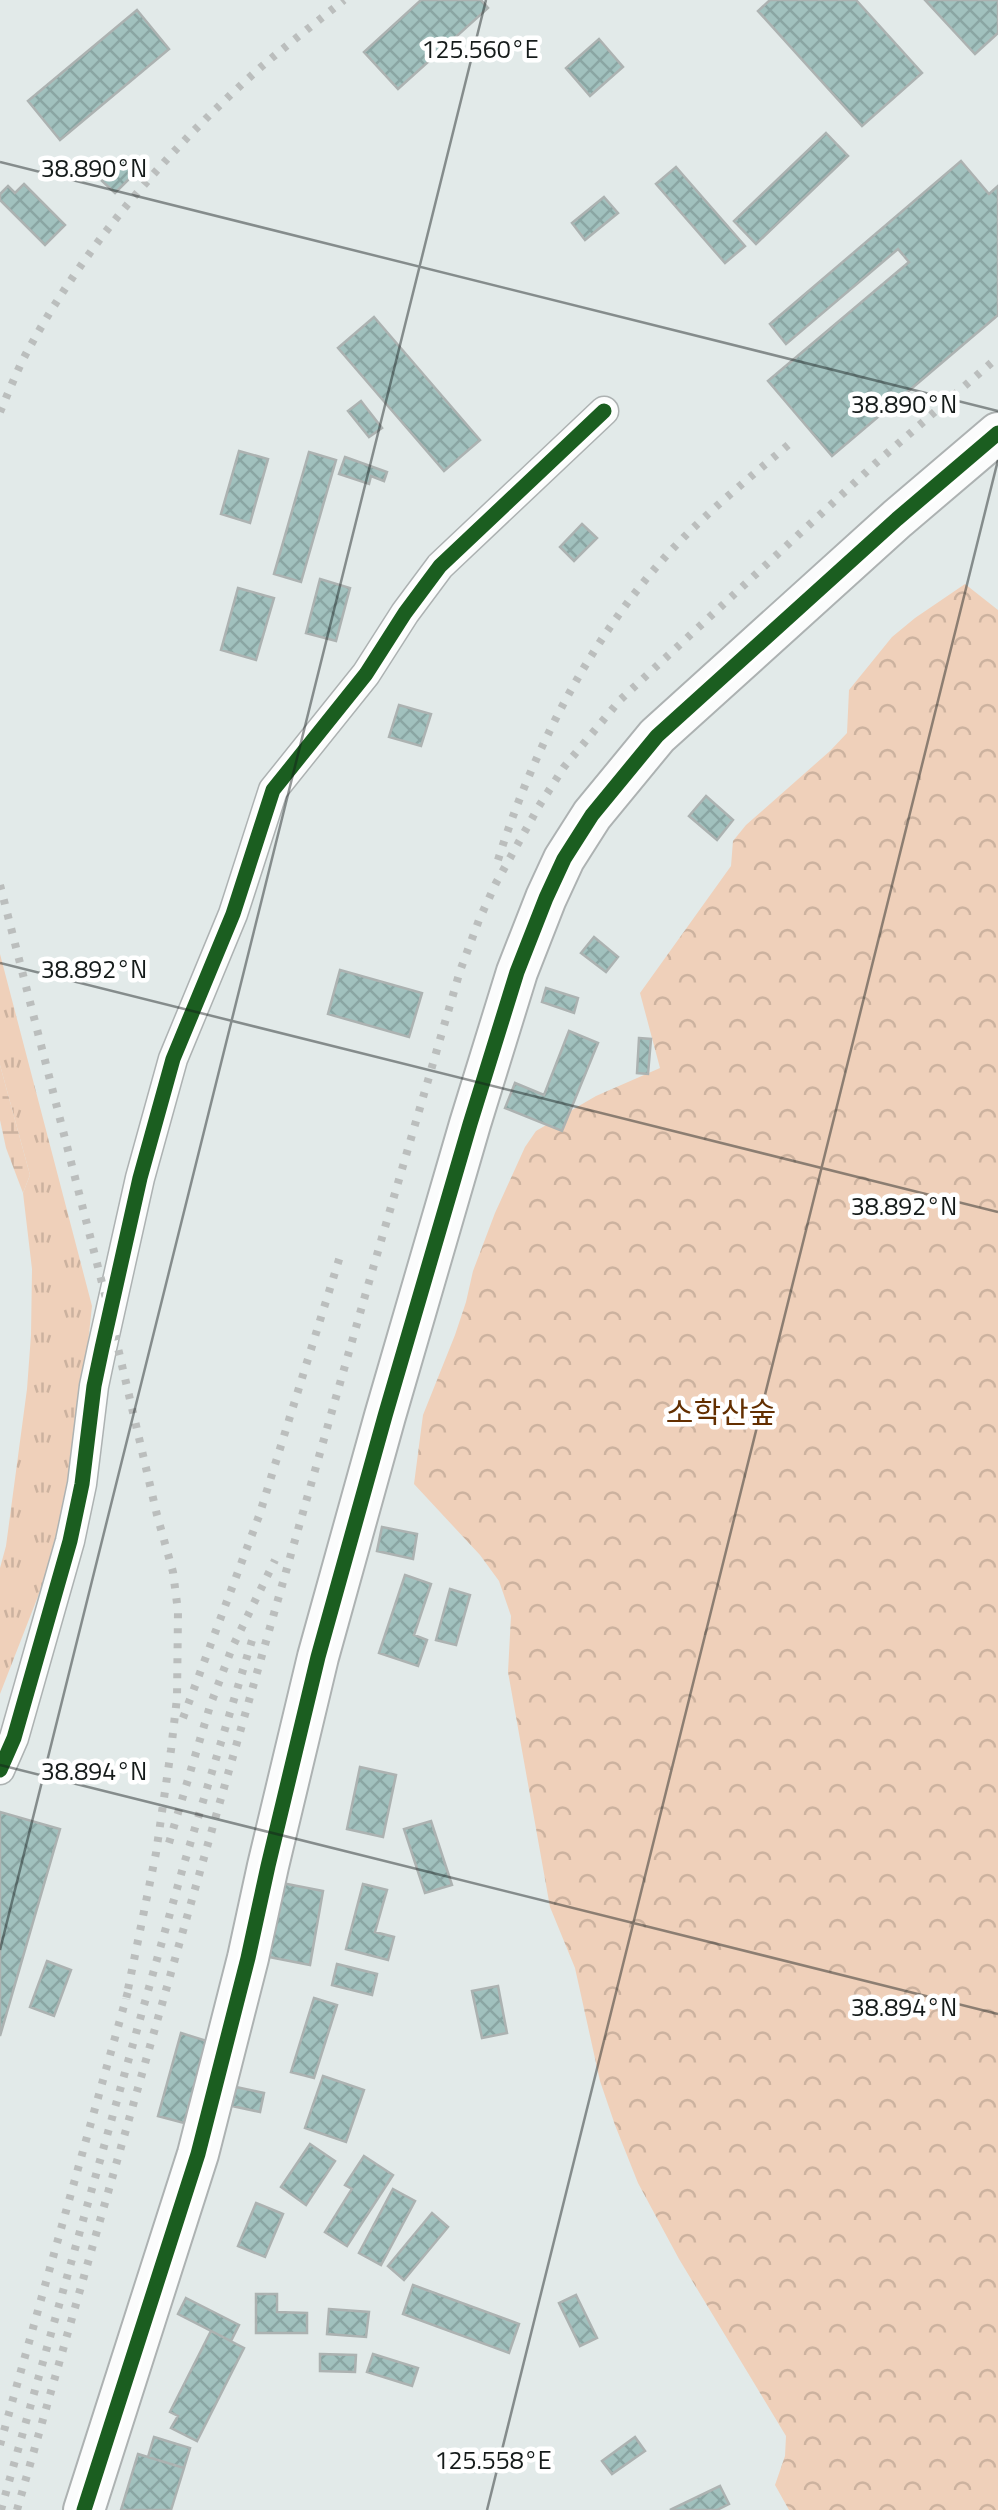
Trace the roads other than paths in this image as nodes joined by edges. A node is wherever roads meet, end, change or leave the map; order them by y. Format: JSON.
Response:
{"nodes":[{"id":1,"x":604,"y":411,"type":"dead end"},
{"id":2,"x":998,"y":433,"type":"edge"},
{"id":3,"x":0,"y":1770,"type":"edge"},
{"id":4,"x":84,"y":2510,"type":"edge"}],
"edges":[{"from":1,"to":3,"type":"street"},
{"from":2,"to":4,"type":"street"}]}
